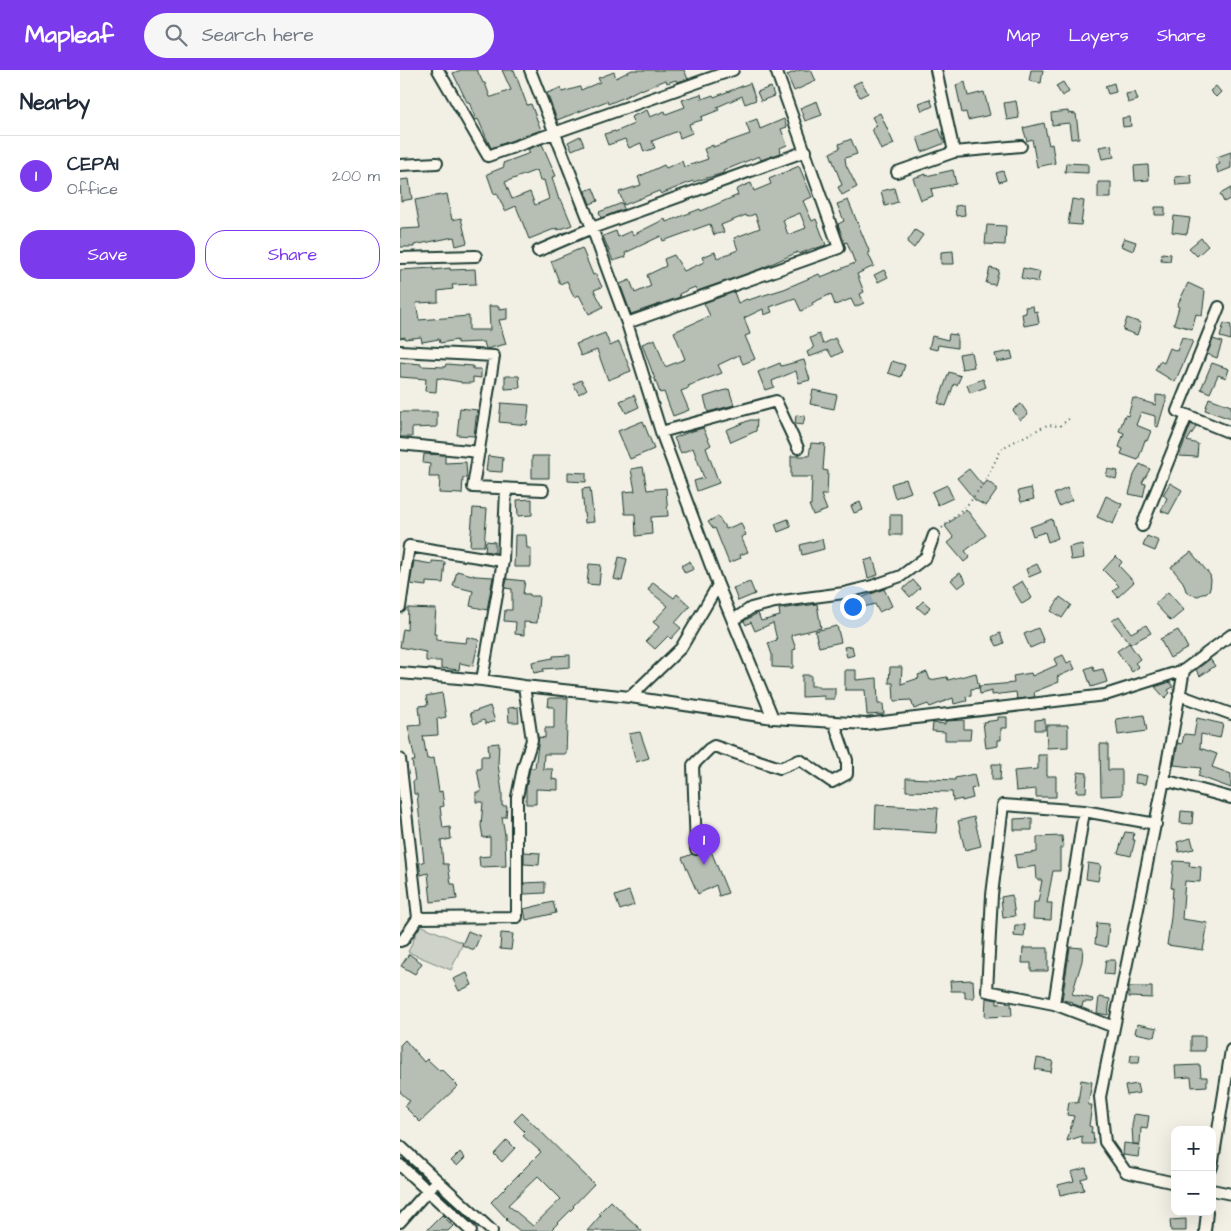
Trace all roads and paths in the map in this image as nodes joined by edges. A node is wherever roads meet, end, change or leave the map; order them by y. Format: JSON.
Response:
{"nodes":[{"id":1,"x":438,"y":70,"type":"edge"},
{"id":2,"x":530,"y":70,"type":"edge"},
{"id":3,"x":733,"y":70,"type":"edge"},
{"id":4,"x":776,"y":70,"type":"edge"},
{"id":5,"x":936,"y":70,"type":"edge"},
{"id":6,"x":554,"y":133,"type":"junction"},
{"id":7,"x":1021,"y":146,"type":"dead end"},
{"id":8,"x":806,"y":151,"type":"junction"},
{"id":9,"x":954,"y":152,"type":"junction"},
{"id":10,"x":437,"y":163,"type":"dead end"},
{"id":11,"x":400,"y":165,"type":"edge"},
{"id":12,"x":897,"y":172,"type":"dead end"},
{"id":13,"x":592,"y":228,"type":"junction"},
{"id":14,"x":538,"y":251,"type":"dead end"},
{"id":15,"x":476,"y":256,"type":"dead end"},
{"id":16,"x":400,"y":258,"type":"edge"},
{"id":17,"x":1219,"y":307,"type":"dead end"},
{"id":18,"x":628,"y":323,"type":"junction"},
{"id":19,"x":400,"y":350,"type":"edge"},
{"id":20,"x":1187,"y":415,"type":"junction"},
{"id":21,"x":1070,"y":418,"type":"dead end"},
{"id":22,"x":661,"y":432,"type":"junction"},
{"id":23,"x":1231,"y":433,"type":"edge"},
{"id":24,"x":400,"y":444,"type":"edge"},
{"id":25,"x":798,"y":448,"type":"dead end"},
{"id":26,"x":479,"y":452,"type":"junction"},
{"id":27,"x":506,"y":489,"type":"junction"},
{"id":28,"x":543,"y":490,"type":"dead end"},
{"id":29,"x":1142,"y":526,"type":"dead end"},
{"id":30,"x":934,"y":536,"type":"joint"},
{"id":31,"x":504,"y":561,"type":"junction"},
{"id":32,"x":718,"y":585,"type":"junction"},
{"id":33,"x":400,"y":607,"type":"edge"},
{"id":34,"x":733,"y":620,"type":"junction"},
{"id":35,"x":1231,"y":634,"type":"edge"},
{"id":36,"x":1184,"y":670,"type":"junction"},
{"id":37,"x":400,"y":673,"type":"edge"},
{"id":38,"x":482,"y":680,"type":"junction"},
{"id":39,"x":524,"y":686,"type":"junction"},
{"id":40,"x":1179,"y":695,"type":"junction"},
{"id":41,"x":630,"y":697,"type":"junction"},
{"id":42,"x":1231,"y":714,"type":"edge"},
{"id":43,"x":773,"y":718,"type":"junction"},
{"id":44,"x":834,"y":722,"type":"junction"},
{"id":45,"x":400,"y":759,"type":"edge"},
{"id":46,"x":1164,"y":780,"type":"junction"},
{"id":47,"x":1231,"y":798,"type":"edge"},
{"id":48,"x":1084,"y":812,"type":"junction"},
{"id":49,"x":1156,"y":824,"type":"junction"},
{"id":50,"x":696,"y":849,"type":"dead end"},
{"id":51,"x":418,"y":918,"type":"junction"},
{"id":52,"x":400,"y":941,"type":"edge"},
{"id":53,"x":1054,"y":1004,"type":"junction"},
{"id":54,"x":1114,"y":1027,"type":"junction"},
{"id":55,"x":1231,"y":1050,"type":"edge"},
{"id":56,"x":1216,"y":1142,"type":"edge"},
{"id":57,"x":400,"y":1146,"type":"edge"},
{"id":58,"x":400,"y":1165,"type":"edge"},
{"id":59,"x":437,"y":1180,"type":"junction"},
{"id":60,"x":1171,"y":1182,"type":"edge"},
{"id":61,"x":428,"y":1191,"type":"junction"},
{"id":62,"x":1216,"y":1191,"type":"edge"},
{"id":63,"x":1231,"y":1194,"type":"edge"},
{"id":64,"x":1207,"y":1216,"type":"edge"},
{"id":65,"x":400,"y":1222,"type":"edge"},
{"id":66,"x":471,"y":1231,"type":"edge"},
{"id":67,"x":492,"y":1231,"type":"edge"},
{"id":68,"x":1205,"y":1231,"type":"edge"}],
"edges":[{"from":1,"to":6,"type":"street"},
{"from":2,"to":6,"type":"street"},
{"from":3,"to":6,"type":"street"},
{"from":4,"to":8,"type":"street"},
{"from":5,"to":9,"type":"street"},
{"from":6,"to":13,"type":"street"},
{"from":7,"to":9,"type":"street"},
{"from":8,"to":13,"type":"street"},
{"from":8,"to":18,"type":"street"},
{"from":9,"to":12,"type":"street"},
{"from":10,"to":11,"type":"street"},
{"from":13,"to":14,"type":"street"},
{"from":13,"to":18,"type":"street"},
{"from":15,"to":16,"type":"street"},
{"from":17,"to":20,"type":"street"},
{"from":18,"to":22,"type":"street"},
{"from":19,"to":26,"type":"street"},
{"from":20,"to":23,"type":"street"},
{"from":20,"to":29,"type":"street"},
{"from":21,"to":30,"type":"path"},
{"from":22,"to":25,"type":"street"},
{"from":22,"to":32,"type":"street"},
{"from":24,"to":26,"type":"street"},
{"from":26,"to":27,"type":"street"},
{"from":27,"to":28,"type":"street"},
{"from":27,"to":31,"type":"street"},
{"from":30,"to":34,"type":"street"},
{"from":31,"to":33,"type":"street"},
{"from":31,"to":38,"type":"street"},
{"from":32,"to":34,"type":"street"},
{"from":32,"to":41,"type":"street"},
{"from":34,"to":43,"type":"street"},
{"from":35,"to":36,"type":"street"},
{"from":36,"to":40,"type":"street"},
{"from":36,"to":44,"type":"street"},
{"from":37,"to":38,"type":"street"},
{"from":38,"to":39,"type":"street"},
{"from":39,"to":41,"type":"street"},
{"from":39,"to":51,"type":"street"},
{"from":40,"to":42,"type":"street"},
{"from":40,"to":46,"type":"street"},
{"from":41,"to":43,"type":"street"},
{"from":43,"to":44,"type":"street"},
{"from":44,"to":50,"type":"street"},
{"from":45,"to":51,"type":"street"},
{"from":46,"to":47,"type":"street"},
{"from":46,"to":49,"type":"street"},
{"from":48,"to":49,"type":"street"},
{"from":48,"to":53,"type":"street"},
{"from":48,"to":53,"type":"street"},
{"from":49,"to":54,"type":"street"},
{"from":51,"to":52,"type":"street"},
{"from":53,"to":54,"type":"street"},
{"from":54,"to":60,"type":"street"},
{"from":55,"to":56,"type":"street"},
{"from":57,"to":59,"type":"street"},
{"from":58,"to":61,"type":"street"},
{"from":59,"to":61,"type":"street"},
{"from":59,"to":67,"type":"street"},
{"from":61,"to":65,"type":"street"},
{"from":61,"to":66,"type":"street"},
{"from":62,"to":63,"type":"street"},
{"from":64,"to":68,"type":"street"}]}
